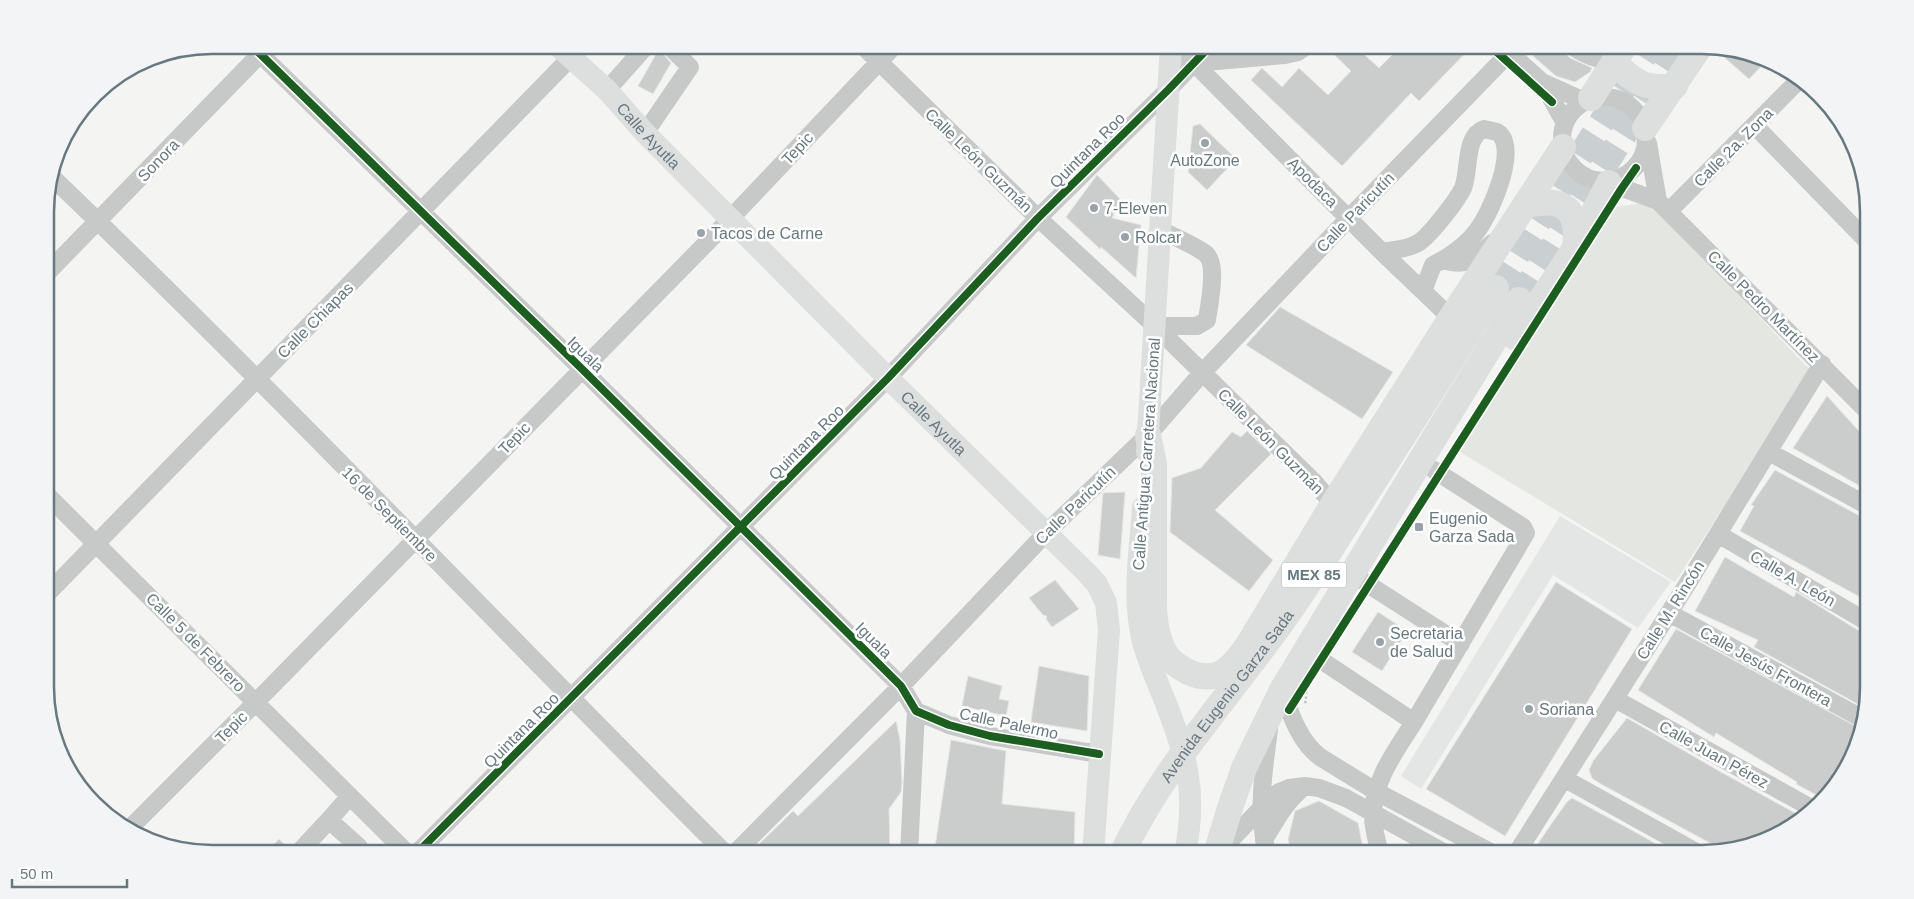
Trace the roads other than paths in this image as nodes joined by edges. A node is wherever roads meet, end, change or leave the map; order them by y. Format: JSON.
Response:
{"nodes":[{"id":1,"x":254,"y":54,"type":"edge"},
{"id":2,"x":266,"y":54,"type":"edge"},
{"id":3,"x":565,"y":54,"type":"edge"},
{"id":4,"x":575,"y":54,"type":"edge"},
{"id":5,"x":639,"y":54,"type":"edge"},
{"id":6,"x":677,"y":54,"type":"edge"},
{"id":7,"x":871,"y":54,"type":"edge"},
{"id":8,"x":887,"y":54,"type":"edge"},
{"id":9,"x":1171,"y":54,"type":"edge"},
{"id":10,"x":1185,"y":54,"type":"edge"},
{"id":11,"x":1202,"y":54,"type":"edge"},
{"id":12,"x":1290,"y":54,"type":"edge"},
{"id":13,"x":1503,"y":54,"type":"edge"},
{"id":14,"x":1515,"y":54,"type":"edge"},
{"id":15,"x":1584,"y":54,"type":"edge"},
{"id":16,"x":1620,"y":54,"type":"edge"},
{"id":17,"x":1695,"y":54,"type":"edge"},
{"id":18,"x":879,"y":62,"type":"junction"},
{"id":19,"x":1194,"y":63,"type":"junction"},
{"id":20,"x":1542,"y":82,"type":"junction"},
{"id":21,"x":1795,"y":84,"type":"edge"},
{"id":22,"x":1675,"y":86,"type":"junction"},
{"id":23,"x":607,"y":90,"type":"junction"},
{"id":24,"x":1168,"y":90,"type":"junction"},
{"id":25,"x":1588,"y":100,"type":"junction"},
{"id":26,"x":1755,"y":126,"type":"junction"},
{"id":27,"x":645,"y":133,"type":"junction"},
{"id":28,"x":1646,"y":133,"type":"junction"},
{"id":29,"x":1564,"y":135,"type":"junction"},
{"id":30,"x":57,"y":182,"type":"edge"},
{"id":31,"x":1610,"y":183,"type":"junction"},
{"id":32,"x":1664,"y":206,"type":"junction"},
{"id":33,"x":420,"y":212,"type":"junction"},
{"id":34,"x":1518,"y":215,"type":"junction"},
{"id":35,"x":1038,"y":218,"type":"junction"},
{"id":36,"x":1349,"y":218,"type":"junction"},
{"id":37,"x":730,"y":219,"type":"junction"},
{"id":38,"x":98,"y":221,"type":"junction"},
{"id":39,"x":1160,"y":230,"type":"junction"},
{"id":40,"x":1860,"y":234,"type":"edge"},
{"id":41,"x":1417,"y":244,"type":"junction"},
{"id":42,"x":1575,"y":248,"type":"junction"},
{"id":43,"x":1382,"y":252,"type":"junction"},
{"id":44,"x":1439,"y":263,"type":"junction"},
{"id":45,"x":54,"y":266,"type":"edge"},
{"id":46,"x":1496,"y":288,"type":"tunnel mouth"},
{"id":47,"x":1423,"y":291,"type":"junction"},
{"id":48,"x":1520,"y":300,"type":"tunnel mouth"},
{"id":49,"x":1451,"y":318,"type":"junction"},
{"id":50,"x":1154,"y":326,"type":"junction"},
{"id":51,"x":1822,"y":364,"type":"junction"},
{"id":52,"x":582,"y":369,"type":"junction"},
{"id":53,"x":1202,"y":373,"type":"junction"},
{"id":54,"x":888,"y":378,"type":"junction"},
{"id":55,"x":256,"y":379,"type":"junction"},
{"id":56,"x":1860,"y":404,"type":"edge"},
{"id":57,"x":1148,"y":435,"type":"junction"},
{"id":58,"x":1769,"y":452,"type":"junction"},
{"id":59,"x":1434,"y":470,"type":"junction"},
{"id":60,"x":54,"y":502,"type":"edge"},
{"id":61,"x":1860,"y":502,"type":"edge"},
{"id":62,"x":1330,"y":509,"type":"junction"},
{"id":63,"x":740,"y":528,"type":"junction"},
{"id":64,"x":1047,"y":532,"type":"junction"},
{"id":65,"x":1718,"y":534,"type":"junction"},
{"id":66,"x":415,"y":539,"type":"junction"},
{"id":67,"x":97,"y":543,"type":"junction"},
{"id":68,"x":1358,"y":565,"type":"junction"},
{"id":69,"x":1316,"y":572,"type":"junction"},
{"id":70,"x":54,"y":587,"type":"edge"},
{"id":71,"x":1669,"y":613,"type":"junction"},
{"id":72,"x":1287,"y":615,"type":"junction"},
{"id":73,"x":1860,"y":618,"type":"edge"},
{"id":74,"x":1258,"y":628,"type":"junction"},
{"id":75,"x":1462,"y":644,"type":"junction"},
{"id":76,"x":1314,"y":655,"type":"junction"},
{"id":77,"x":901,"y":686,"type":"junction"},
{"id":78,"x":571,"y":699,"type":"junction"},
{"id":79,"x":1615,"y":699,"type":"junction"},
{"id":80,"x":256,"y":702,"type":"junction"},
{"id":81,"x":1281,"y":703,"type":"junction"},
{"id":82,"x":916,"y":711,"type":"junction"},
{"id":83,"x":1857,"y":716,"type":"edge"},
{"id":84,"x":1414,"y":722,"type":"junction"},
{"id":85,"x":1099,"y":754,"type":"junction"},
{"id":86,"x":1564,"y":779,"type":"junction"},
{"id":87,"x":1305,"y":786,"type":"junction"},
{"id":88,"x":1377,"y":792,"type":"junction"},
{"id":89,"x":350,"y":796,"type":"junction"},
{"id":90,"x":1807,"y":805,"type":"edge"},
{"id":91,"x":1261,"y":808,"type":"junction"},
{"id":92,"x":1373,"y":812,"type":"junction"},
{"id":93,"x":329,"y":820,"type":"junction"},
{"id":94,"x":134,"y":824,"type":"edge"},
{"id":95,"x":306,"y":845,"type":"edge"},
{"id":96,"x":357,"y":845,"type":"edge"},
{"id":97,"x":399,"y":845,"type":"edge"},
{"id":98,"x":425,"y":845,"type":"edge"},
{"id":99,"x":717,"y":845,"type":"edge"},
{"id":100,"x":743,"y":845,"type":"edge"},
{"id":101,"x":909,"y":845,"type":"edge"},
{"id":102,"x":1094,"y":845,"type":"edge"},
{"id":103,"x":1127,"y":845,"type":"edge"},
{"id":104,"x":1186,"y":845,"type":"edge"},
{"id":105,"x":1220,"y":845,"type":"edge"},
{"id":106,"x":1226,"y":845,"type":"edge"},
{"id":107,"x":1266,"y":845,"type":"edge"},
{"id":108,"x":1267,"y":845,"type":"edge"},
{"id":109,"x":1378,"y":845,"type":"edge"},
{"id":110,"x":1431,"y":845,"type":"edge"},
{"id":111,"x":1477,"y":845,"type":"edge"},
{"id":112,"x":1522,"y":845,"type":"edge"},
{"id":113,"x":1684,"y":845,"type":"edge"}],
"edges":[{"from":1,"to":38,"type":"street","name":"Sonora"},
{"from":2,"to":33,"type":"street","name":"Iguala"},
{"from":3,"to":33,"type":"street","name":"Calle Chiapas"},
{"from":4,"to":23,"type":"main road","name":"Calle Ayutla"},
{"from":5,"to":23,"type":"street"},
{"from":6,"to":27,"type":"street"},
{"from":7,"to":18,"type":"street","name":"Calle León Guzmán"},
{"from":8,"to":18,"type":"street","name":"Tepic"},
{"from":9,"to":24,"type":"main road","name":"Calle Antigua Carretera Nacional"},
{"from":10,"to":19,"type":"street","name":"Apodaca"},
{"from":11,"to":19,"type":"street","name":"Quintana Roo"},
{"from":12,"to":19,"type":"street"},
{"from":13,"to":36,"type":"street","name":"Calle Paricutín"},
{"from":14,"to":20,"type":"street"},
{"from":15,"to":16,"type":"street"},
{"from":16,"to":22,"type":"highway"},
{"from":16,"to":25,"type":"highway"},
{"from":17,"to":22,"type":"highway"},
{"from":18,"to":35,"type":"street","name":"Calle León Guzmán"},
{"from":18,"to":37,"type":"street","name":"Tepic"},
{"from":19,"to":24,"type":"street","name":"Quintana Roo"},
{"from":19,"to":36,"type":"street","name":"Apodaca"},
{"from":20,"to":25,"type":"street"},
{"from":20,"to":29,"type":"street"},
{"from":21,"to":26,"type":"street","name":"Calle 2a. Zona"},
{"from":22,"to":28,"type":"highway"},
{"from":23,"to":27,"type":"main road","name":"Calle Ayutla"},
{"from":24,"to":35,"type":"street","name":"Quintana Roo"},
{"from":24,"to":39,"type":"main road","name":"Calle Antigua Carretera Nacional"},
{"from":25,"to":28,"type":"street"},
{"from":25,"to":29,"type":"street"},
{"from":26,"to":32,"type":"street","name":"Calle 2a. Zona"},
{"from":26,"to":40,"type":"street"},
{"from":27,"to":37,"type":"main road","name":"Calle Ayutla"},
{"from":28,"to":31,"type":"street"},
{"from":28,"to":32,"type":"street"},
{"from":29,"to":31,"type":"street"},
{"from":29,"to":34,"type":"highway"},
{"from":30,"to":38,"type":"street","name":"16 de Septiembre"},
{"from":31,"to":32,"type":"street","name":"Calle Pedro Martínez"},
{"from":31,"to":42,"type":"highway"},
{"from":32,"to":51,"type":"street","name":"Calle Pedro Martínez"},
{"from":33,"to":52,"type":"street","name":"Iguala"},
{"from":33,"to":55,"type":"street","name":"Calle Chiapas"},
{"from":34,"to":42,"type":"highway"},
{"from":34,"to":44,"type":"street"},
{"from":34,"to":49,"type":"highway"},
{"from":35,"to":50,"type":"street","name":"Calle León Guzmán"},
{"from":35,"to":54,"type":"street","name":"Quintana Roo"},
{"from":36,"to":43,"type":"street","name":"Apodaca"},
{"from":36,"to":53,"type":"street","name":"Calle Paricutín"},
{"from":37,"to":52,"type":"street","name":"Tepic"},
{"from":37,"to":54,"type":"main road","name":"Calle Ayutla"},
{"from":38,"to":45,"type":"street","name":"Sonora"},
{"from":38,"to":55,"type":"street","name":"16 de Septiembre"},
{"from":39,"to":50,"type":"main road","name":"Calle Antigua Carretera Nacional"},
{"from":39,"to":50,"type":"street"},
{"from":41,"to":43,"type":"street"},
{"from":41,"to":44,"type":"street"},
{"from":41,"to":44,"type":"street"},
{"from":42,"to":59,"type":"highway"},
{"from":43,"to":47,"type":"street","name":"Apodaca"},
{"from":44,"to":47,"type":"street"},
{"from":46,"to":69,"type":"highway","name":"Avenida Eugenio Garza Sada","number":"MEX 85"},
{"from":47,"to":49,"type":"street","name":"Apodaca"},
{"from":48,"to":68,"type":"highway","number":"MEX 85"},
{"from":49,"to":62,"type":"highway"},
{"from":50,"to":53,"type":"street","name":"Calle León Guzmán"},
{"from":50,"to":57,"type":"main road","name":"Calle Antigua Carretera Nacional"},
{"from":51,"to":56,"type":"street","name":"Calle Pedro Martínez"},
{"from":51,"to":58,"type":"street","name":"Calle M. Rincón"},
{"from":52,"to":63,"type":"street","name":"Iguala"},
{"from":52,"to":66,"type":"street","name":"Tepic"},
{"from":53,"to":57,"type":"street","name":"Calle Paricutín"},
{"from":53,"to":62,"type":"street","name":"Calle León Guzmán"},
{"from":54,"to":63,"type":"street","name":"Quintana Roo"},
{"from":54,"to":64,"type":"main road","name":"Calle Ayutla"},
{"from":55,"to":66,"type":"street","name":"16 de Septiembre"},
{"from":55,"to":67,"type":"street","name":"Calle Chiapas"},
{"from":57,"to":64,"type":"street","name":"Calle Paricutín"},
{"from":57,"to":74,"type":"highway"},
{"from":57,"to":104,"type":"main road","name":"Calle Antigua Carretera Nacional"},
{"from":58,"to":61,"type":"street"},
{"from":58,"to":65,"type":"street","name":"Calle M. Rincón"},
{"from":59,"to":68,"type":"highway"},
{"from":59,"to":75,"type":"street"},
{"from":60,"to":67,"type":"street","name":"Calle 5 de Febrero"},
{"from":62,"to":69,"type":"highway"},
{"from":62,"to":74,"type":"highway"},
{"from":63,"to":77,"type":"street","name":"Iguala"},
{"from":63,"to":78,"type":"street","name":"Quintana Roo"},
{"from":64,"to":77,"type":"street","name":"Calle Paricutín"},
{"from":64,"to":85,"type":"main road","name":"Calle Ayutla"},
{"from":65,"to":71,"type":"street","name":"Calle M. Rincón"},
{"from":65,"to":73,"type":"street","name":"Calle A. León"},
{"from":66,"to":78,"type":"street","name":"16 de Septiembre"},
{"from":66,"to":80,"type":"street","name":"Tepic"},
{"from":67,"to":70,"type":"street","name":"Calle Chiapas"},
{"from":67,"to":80,"type":"street","name":"Calle 5 de Febrero"},
{"from":68,"to":75,"type":"street"},
{"from":68,"to":76,"type":"highway","number":"MEX 85"},
{"from":69,"to":72,"type":"highway","name":"Avenida Eugenio Garza Sada","number":"MEX 85"},
{"from":71,"to":79,"type":"street","name":"Calle M. Rincón"},
{"from":71,"to":83,"type":"street","name":"Calle Jesús Frontera"},
{"from":72,"to":74,"type":"highway"},
{"from":72,"to":103,"type":"highway","name":"Avenida Eugenio Garza Sada","number":"MEX 85"},
{"from":75,"to":84,"type":"street"},
{"from":76,"to":81,"type":"highway","number":"MEX 85"},
{"from":76,"to":84,"type":"street"},
{"from":77,"to":82,"type":"street"},
{"from":77,"to":100,"type":"street","name":"Calle Paricutín"},
{"from":78,"to":98,"type":"street","name":"Quintana Roo"},
{"from":78,"to":99,"type":"street","name":"16 de Septiembre"},
{"from":79,"to":86,"type":"street","name":"Calle M. Rincón"},
{"from":79,"to":90,"type":"street","name":"Calle Juan Pérez"},
{"from":80,"to":89,"type":"street","name":"Calle 5 de Febrero"},
{"from":80,"to":94,"type":"street","name":"Tepic"},
{"from":81,"to":88,"type":"street"},
{"from":81,"to":91,"type":"street"},
{"from":81,"to":105,"type":"highway","number":"MEX 85"},
{"from":82,"to":85,"type":"street","name":"Calle Palermo"},
{"from":82,"to":101,"type":"street"},
{"from":84,"to":88,"type":"street"},
{"from":85,"to":102,"type":"main road","name":"Calle Ayutla"},
{"from":86,"to":112,"type":"street","name":"Calle M. Rincón"},
{"from":86,"to":113,"type":"street"},
{"from":87,"to":91,"type":"street"},
{"from":87,"to":92,"type":"street"},
{"from":87,"to":108,"type":"street"},
{"from":88,"to":92,"type":"street"},
{"from":88,"to":111,"type":"street"},
{"from":89,"to":93,"type":"street"},
{"from":89,"to":97,"type":"street","name":"Calle 5 de Febrero"},
{"from":91,"to":106,"type":"street"},
{"from":91,"to":107,"type":"street"},
{"from":92,"to":109,"type":"street"},
{"from":92,"to":110,"type":"street"},
{"from":93,"to":95,"type":"street"},
{"from":93,"to":96,"type":"street"}]}
